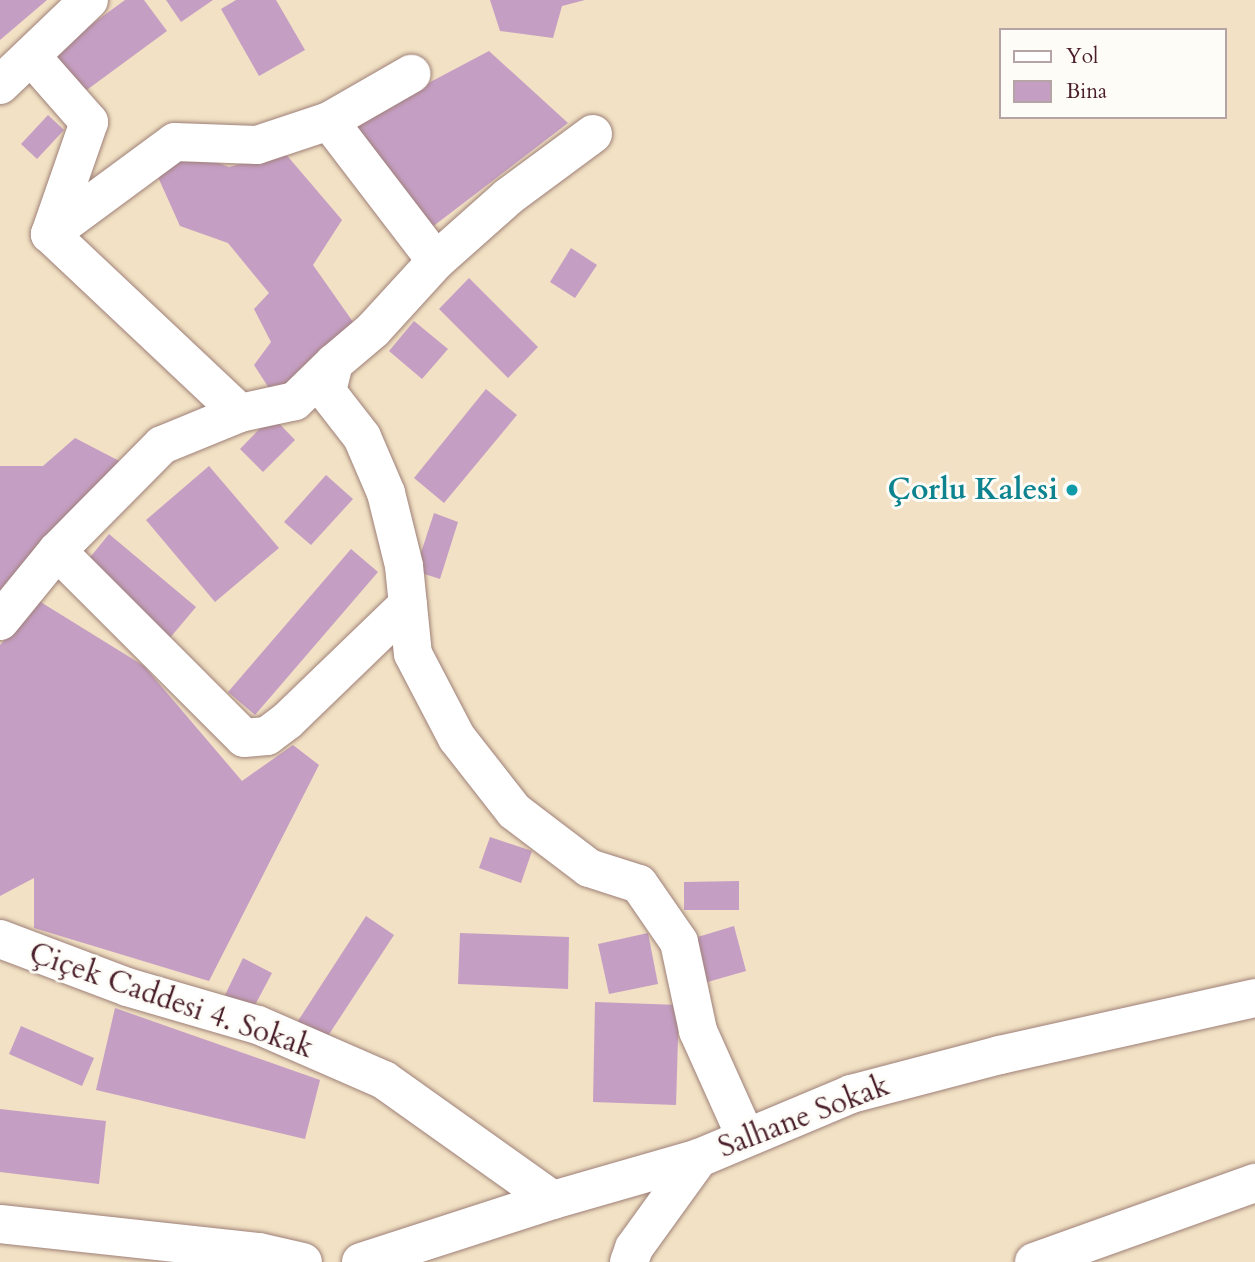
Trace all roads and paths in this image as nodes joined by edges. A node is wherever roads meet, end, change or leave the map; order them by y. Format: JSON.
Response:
{"nodes":[{"id":1,"x":89,"y":0,"type":"edge"},
{"id":2,"x":31,"y":56,"type":"junction"},
{"id":3,"x":411,"y":74,"type":"dead end"},
{"id":4,"x":0,"y":85,"type":"edge"},
{"id":5,"x":329,"y":121,"type":"junction"},
{"id":6,"x":593,"y":134,"type":"dead end"},
{"id":7,"x":50,"y":234,"type":"junction"},
{"id":8,"x":436,"y":261,"type":"junction"},
{"id":9,"x":334,"y":363,"type":"junction"},
{"id":10,"x":240,"y":413,"type":"junction"},
{"id":11,"x":57,"y":551,"type":"junction"},
{"id":12,"x":408,"y":604,"type":"junction"},
{"id":13,"x":0,"y":621,"type":"edge"},
{"id":14,"x":0,"y":939,"type":"edge"},
{"id":15,"x":1255,"y":998,"type":"edge"},
{"id":16,"x":747,"y":1138,"type":"junction"},
{"id":17,"x":699,"y":1158,"type":"junction"},
{"id":18,"x":1255,"y":1183,"type":"edge"},
{"id":19,"x":553,"y":1200,"type":"junction"},
{"id":20,"x":0,"y":1224,"type":"edge"},
{"id":21,"x":303,"y":1262,"type":"edge"},
{"id":22,"x":361,"y":1262,"type":"edge"},
{"id":23,"x":629,"y":1262,"type":"edge"},
{"id":24,"x":1034,"y":1262,"type":"edge"}],
"edges":[{"from":1,"to":2,"type":"street"},
{"from":2,"to":4,"type":"street"},
{"from":2,"to":7,"type":"street"},
{"from":3,"to":5,"type":"street"},
{"from":5,"to":7,"type":"street"},
{"from":5,"to":8,"type":"street"},
{"from":6,"to":8,"type":"street"},
{"from":7,"to":10,"type":"street"},
{"from":8,"to":9,"type":"street"},
{"from":9,"to":10,"type":"street"},
{"from":9,"to":12,"type":"street"},
{"from":10,"to":11,"type":"street"},
{"from":11,"to":12,"type":"street"},
{"from":11,"to":13,"type":"street"},
{"from":12,"to":16,"type":"street"},
{"from":14,"to":19,"type":"street","name":"Çiçek Caddesi 4. Sokak"},
{"from":15,"to":16,"type":"street","name":"Salhane Sokak"},
{"from":16,"to":17,"type":"street","name":"Salhane Sokak"},
{"from":17,"to":19,"type":"street","name":"Salhane Sokak"},
{"from":17,"to":23,"type":"street"},
{"from":18,"to":24,"type":"street"},
{"from":19,"to":22,"type":"street","name":"Salhane Sokak"},
{"from":20,"to":21,"type":"street"}]}
